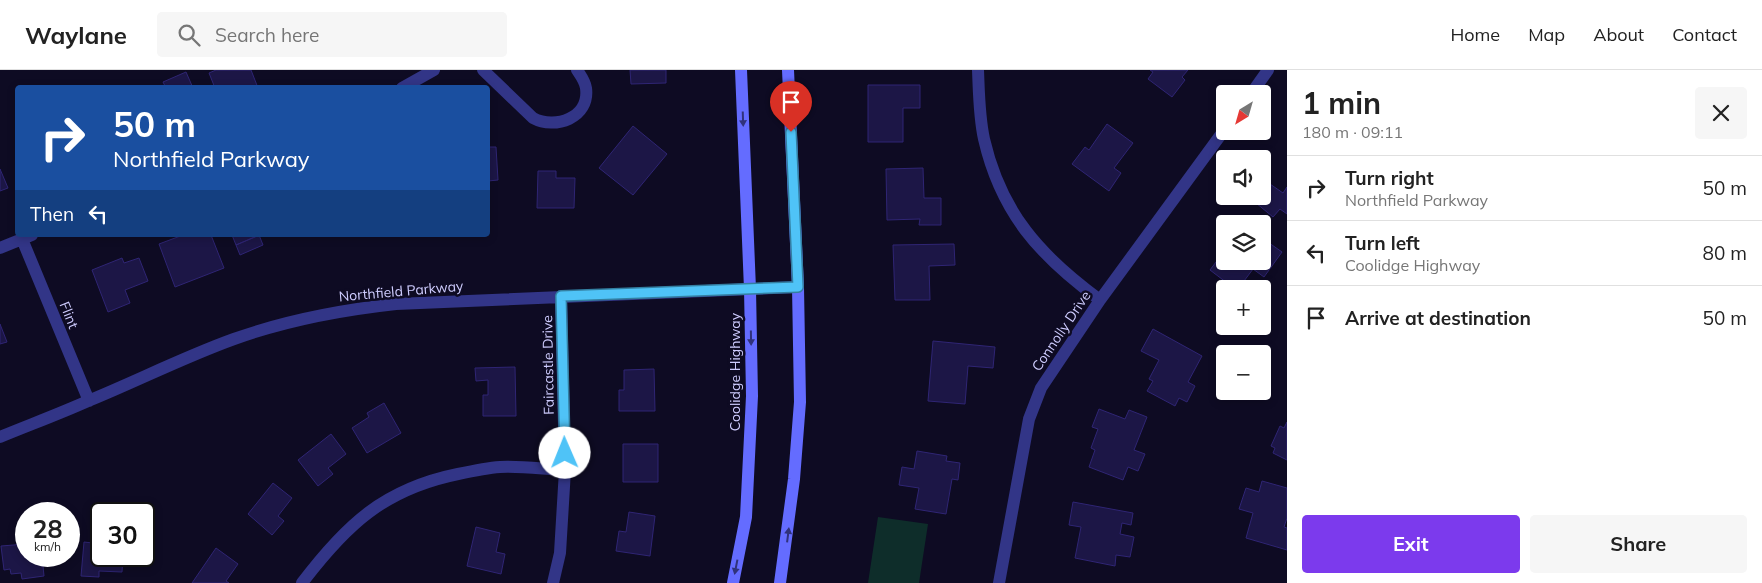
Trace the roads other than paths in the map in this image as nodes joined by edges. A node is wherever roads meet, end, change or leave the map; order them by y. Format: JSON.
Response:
{"nodes":[{"id":1,"x":434,"y":70,"type":"edge"},
{"id":2,"x":483,"y":70,"type":"edge"},
{"id":3,"x":577,"y":70,"type":"edge"},
{"id":4,"x":741,"y":70,"type":"edge"},
{"id":5,"x":788,"y":70,"type":"edge"},
{"id":6,"x":978,"y":70,"type":"edge"},
{"id":7,"x":1268,"y":70,"type":"edge"},
{"id":8,"x":407,"y":85,"type":"edge"},
{"id":9,"x":1257,"y":85,"type":"edge"},
{"id":10,"x":1217,"y":140,"type":"edge"},
{"id":11,"x":27,"y":237,"type":"edge"},
{"id":12,"x":0,"y":248,"type":"edge"},
{"id":13,"x":798,"y":287,"type":"junction"},
{"id":14,"x":750,"y":289,"type":"junction"},
{"id":15,"x":561,"y":296,"type":"junction"},
{"id":16,"x":1100,"y":300,"type":"junction"},
{"id":17,"x":88,"y":401,"type":"junction"},
{"id":18,"x":0,"y":437,"type":"edge"},
{"id":19,"x":565,"y":470,"type":"junction"},
{"id":20,"x":302,"y":583,"type":"edge"},
{"id":21,"x":553,"y":583,"type":"edge"},
{"id":22,"x":733,"y":583,"type":"edge"},
{"id":23,"x":780,"y":583,"type":"edge"},
{"id":24,"x":999,"y":583,"type":"edge"}],
"edges":[{"from":1,"to":8,"type":"street"},
{"from":2,"to":3,"type":"street"},
{"from":4,"to":14,"type":"main road","name":"Coolidge Highway","one_way":true},
{"from":5,"to":13,"type":"main road"},
{"from":6,"to":16,"type":"street"},
{"from":7,"to":9,"type":"street"},
{"from":10,"to":16,"type":"street","name":"Connolly Drive"},
{"from":11,"to":12,"type":"street"},
{"from":11,"to":17,"type":"street","name":"Flint"},
{"from":13,"to":14,"type":"street","name":"Northfield Parkway"},
{"from":23,"to":13,"type":"main road","one_way":true},
{"from":14,"to":15,"type":"street","name":"Northfield Parkway"},
{"from":14,"to":22,"type":"main road","name":"Coolidge Highway","one_way":true},
{"from":15,"to":17,"type":"street","name":"Northfield Parkway"},
{"from":15,"to":19,"type":"street","name":"Faircastle Drive"},
{"from":16,"to":24,"type":"street","name":"Connolly Drive"},
{"from":17,"to":18,"type":"street","name":"Northfield Parkway"},
{"from":19,"to":20,"type":"street"},
{"from":19,"to":21,"type":"street","name":"Faircastle Drive"}]}
